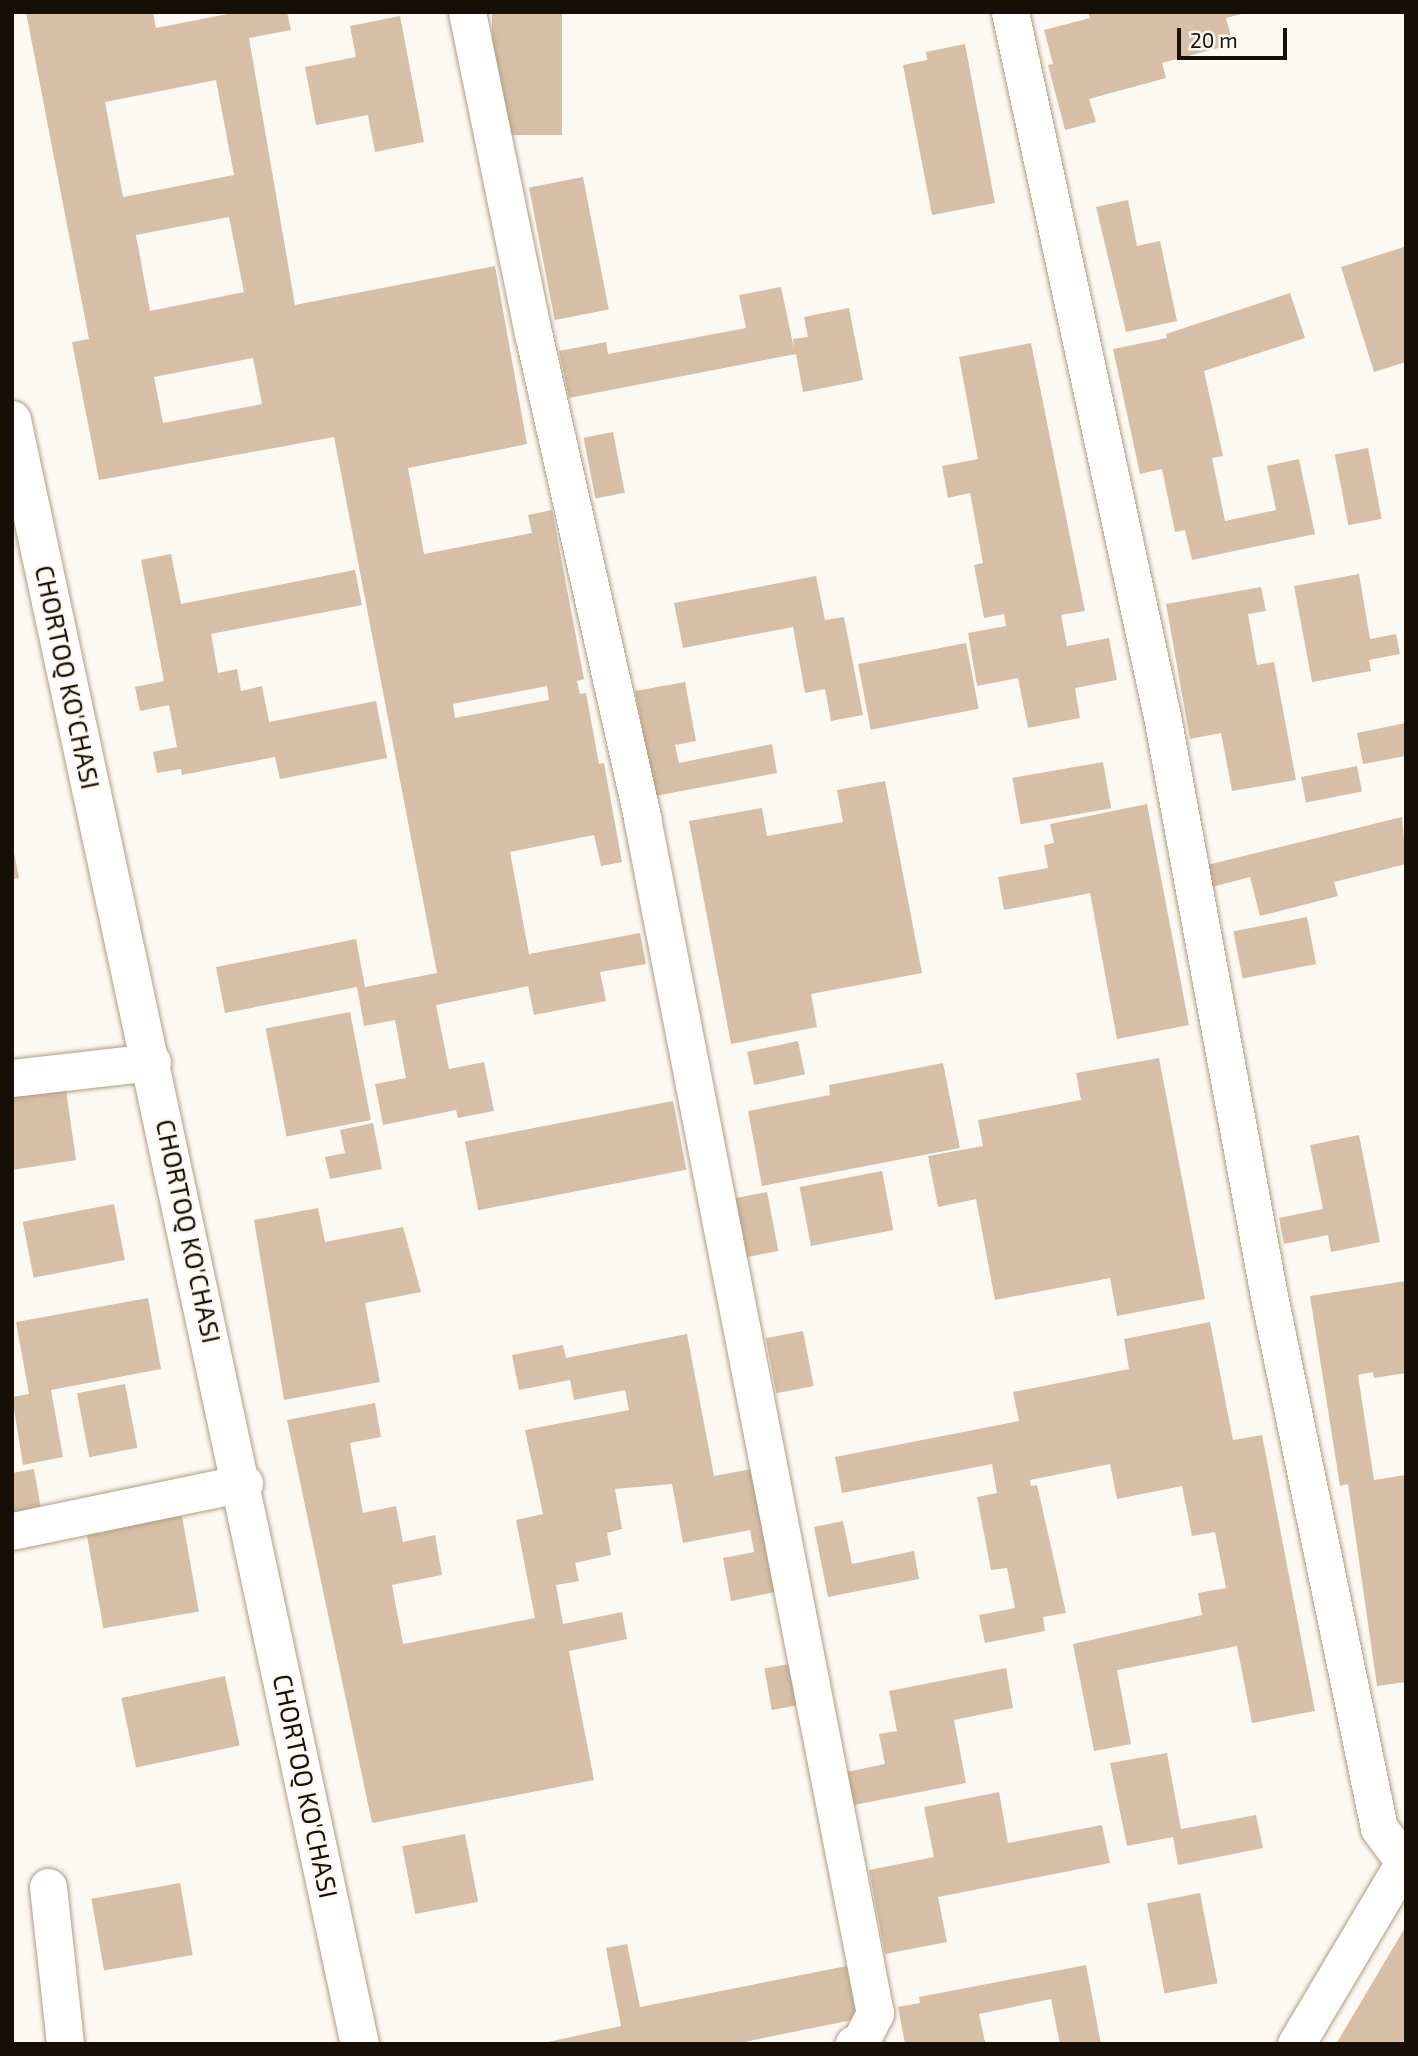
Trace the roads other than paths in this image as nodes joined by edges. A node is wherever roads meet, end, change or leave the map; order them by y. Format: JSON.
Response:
{"nodes":[{"id":1,"x":467,"y":12,"type":"edge"},
{"id":2,"x":1010,"y":12,"type":"edge"},
{"id":3,"x":12,"y":420,"type":"edge"},
{"id":4,"x":152,"y":1062,"type":"junction"},
{"id":5,"x":12,"y":1078,"type":"edge"},
{"id":6,"x":244,"y":1483,"type":"junction"},
{"id":7,"x":12,"y":1531,"type":"edge"},
{"id":8,"x":1405,"y":1861,"type":"edge"},
{"id":9,"x":48,"y":1886,"type":"dead end"},
{"id":10,"x":65,"y":2044,"type":"edge"},
{"id":11,"x":360,"y":2044,"type":"edge"},
{"id":12,"x":854,"y":2044,"type":"edge"},
{"id":13,"x":1296,"y":2044,"type":"edge"}],
"edges":[{"from":1,"to":12,"type":"street"},
{"from":2,"to":8,"type":"street"},
{"from":3,"to":4,"type":"street","name":"CHORTOQ KO'CHASI"},
{"from":4,"to":5,"type":"street"},
{"from":4,"to":6,"type":"street","name":"CHORTOQ KO'CHASI"},
{"from":6,"to":7,"type":"street"},
{"from":6,"to":11,"type":"street","name":"CHORTOQ KO'CHASI"},
{"from":8,"to":13,"type":"street"},
{"from":9,"to":10,"type":"street"}]}
